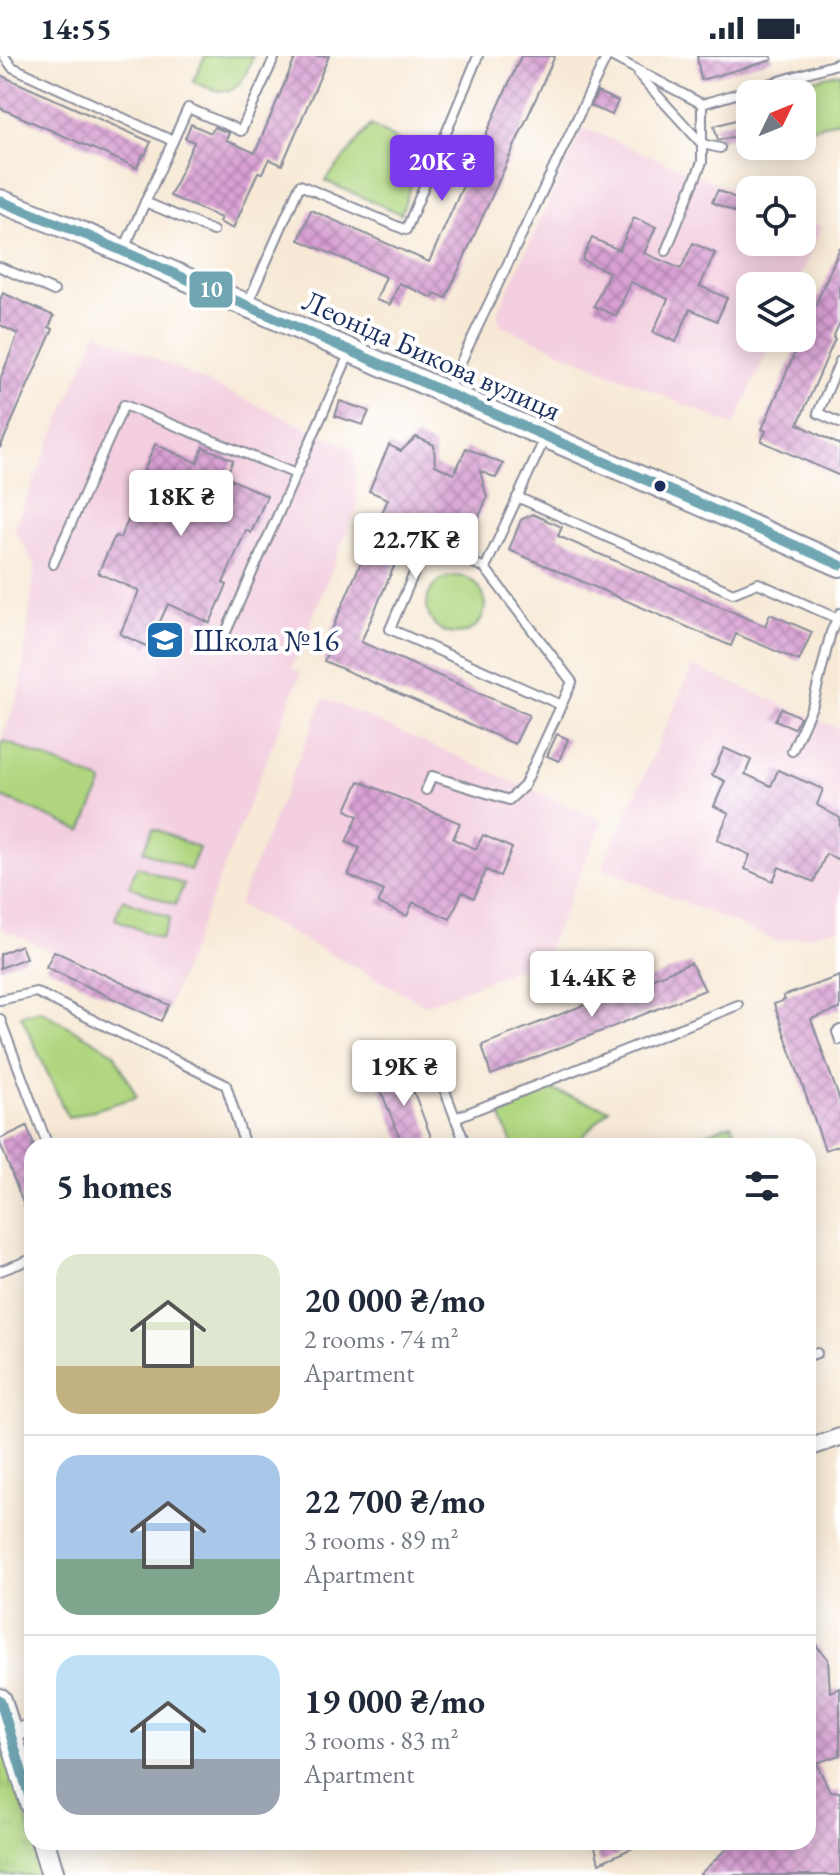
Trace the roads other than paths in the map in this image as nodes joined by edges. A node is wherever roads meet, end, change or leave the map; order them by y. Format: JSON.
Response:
{"nodes":[{"id":1,"x":4,"y":56,"type":"edge"},
{"id":2,"x":275,"y":56,"type":"edge"},
{"id":3,"x":478,"y":56,"type":"edge"},
{"id":4,"x":609,"y":56,"type":"edge"},
{"id":5,"x":840,"y":63,"type":"edge"},
{"id":6,"x":633,"y":68,"type":"junction"},
{"id":7,"x":702,"y":104,"type":"junction"},
{"id":8,"x":173,"y":141,"type":"junction"},
{"id":9,"x":702,"y":144,"type":"junction"},
{"id":10,"x":720,"y":148,"type":"dead end"},
{"id":11,"x":0,"y":201,"type":"edge"},
{"id":12,"x":145,"y":202,"type":"junction"},
{"id":13,"x":213,"y":231,"type":"dead end"},
{"id":14,"x":666,"y":251,"type":"dead end"},
{"id":15,"x":122,"y":252,"type":"junction"},
{"id":16,"x":0,"y":267,"type":"edge"},
{"id":17,"x":54,"y":291,"type":"dead end"},
{"id":18,"x":247,"y":305,"type":"junction"},
{"id":19,"x":351,"y":352,"type":"junction"},
{"id":20,"x":839,"y":368,"type":"edge"},
{"id":21,"x":445,"y":393,"type":"junction"},
{"id":22,"x":840,"y":423,"type":"edge"},
{"id":23,"x":545,"y":438,"type":"junction"},
{"id":24,"x":296,"y":474,"type":"junction"},
{"id":25,"x":517,"y":497,"type":"junction"},
{"id":26,"x":53,"y":564,"type":"dead end"},
{"id":27,"x":840,"y":565,"type":"edge"},
{"id":28,"x":485,"y":568,"type":"junction"},
{"id":29,"x":839,"y":616,"type":"edge"},
{"id":30,"x":226,"y":632,"type":"dead end"},
{"id":31,"x":836,"y":634,"type":"edge"},
{"id":32,"x":561,"y":705,"type":"junction"},
{"id":33,"x":792,"y":751,"type":"dead end"},
{"id":34,"x":426,"y":790,"type":"dead end"},
{"id":35,"x":0,"y":1000,"type":"edge"},
{"id":36,"x":738,"y":1005,"type":"dead end"},
{"id":37,"x":0,"y":1019,"type":"edge"},
{"id":38,"x":840,"y":1030,"type":"edge"},
{"id":39,"x":840,"y":1040,"type":"edge"},
{"id":40,"x":431,"y":1054,"type":"dead end"},
{"id":41,"x":455,"y":1118,"type":"junction"},
{"id":42,"x":45,"y":1138,"type":"edge"},
{"id":43,"x":243,"y":1138,"type":"edge"},
{"id":44,"x":463,"y":1138,"type":"edge"},
{"id":45,"x":24,"y":1262,"type":"edge"},
{"id":46,"x":0,"y":1271,"type":"edge"},
{"id":47,"x":840,"y":1437,"type":"edge"},
{"id":48,"x":816,"y":1445,"type":"edge"},
{"id":49,"x":0,"y":1700,"type":"edge"},
{"id":50,"x":24,"y":1730,"type":"edge"},
{"id":51,"x":11,"y":1735,"type":"junction"},
{"id":52,"x":24,"y":1778,"type":"edge"},
{"id":53,"x":45,"y":1850,"type":"edge"},
{"id":54,"x":53,"y":1875,"type":"edge"}],
"edges":[{"from":1,"to":8,"type":"lane"},
{"from":2,"to":8,"type":"lane"},
{"from":3,"to":18,"type":"lane"},
{"from":4,"to":6,"type":"lane"},
{"from":4,"to":21,"type":"lane"},
{"from":5,"to":7,"type":"lane"},
{"from":6,"to":7,"type":"lane"},
{"from":6,"to":9,"type":"lane"},
{"from":7,"to":9,"type":"lane"},
{"from":8,"to":12,"type":"lane"},
{"from":9,"to":10,"type":"lane"},
{"from":9,"to":14,"type":"lane"},
{"from":11,"to":15,"type":"street","name":"Леоніда Бикова вулиця"},
{"from":12,"to":13,"type":"lane"},
{"from":12,"to":15,"type":"lane"},
{"from":15,"to":18,"type":"street","name":"Леоніда Бикова вулиця"},
{"from":16,"to":17,"type":"lane"},
{"from":18,"to":19,"type":"street","name":"Леоніда Бикова вулиця"},
{"from":19,"to":21,"type":"street","name":"Леоніда Бикова вулиця"},
{"from":19,"to":24,"type":"lane"},
{"from":20,"to":22,"type":"lane"},
{"from":21,"to":23,"type":"street","name":"Леоніда Бикова вулиця"},
{"from":23,"to":25,"type":"lane"},
{"from":23,"to":27,"type":"street","name":"Леоніда Бикова вулиця"},
{"from":24,"to":26,"type":"lane"},
{"from":24,"to":30,"type":"lane"},
{"from":25,"to":28,"type":"lane"},
{"from":25,"to":29,"type":"lane"},
{"from":28,"to":32,"type":"lane"},
{"from":28,"to":32,"type":"lane"},
{"from":29,"to":31,"type":"lane"},
{"from":31,"to":33,"type":"lane"},
{"from":32,"to":34,"type":"lane"},
{"from":35,"to":43,"type":"lane"},
{"from":36,"to":41,"type":"lane"},
{"from":37,"to":42,"type":"lane"},
{"from":38,"to":39,"type":"lane"},
{"from":40,"to":41,"type":"lane"},
{"from":41,"to":44,"type":"lane"},
{"from":45,"to":46,"type":"lane"},
{"from":47,"to":48,"type":"street"},
{"from":49,"to":51,"type":"street"},
{"from":50,"to":51,"type":"street"},
{"from":51,"to":52,"type":"street"},
{"from":53,"to":54,"type":"street"}]}
